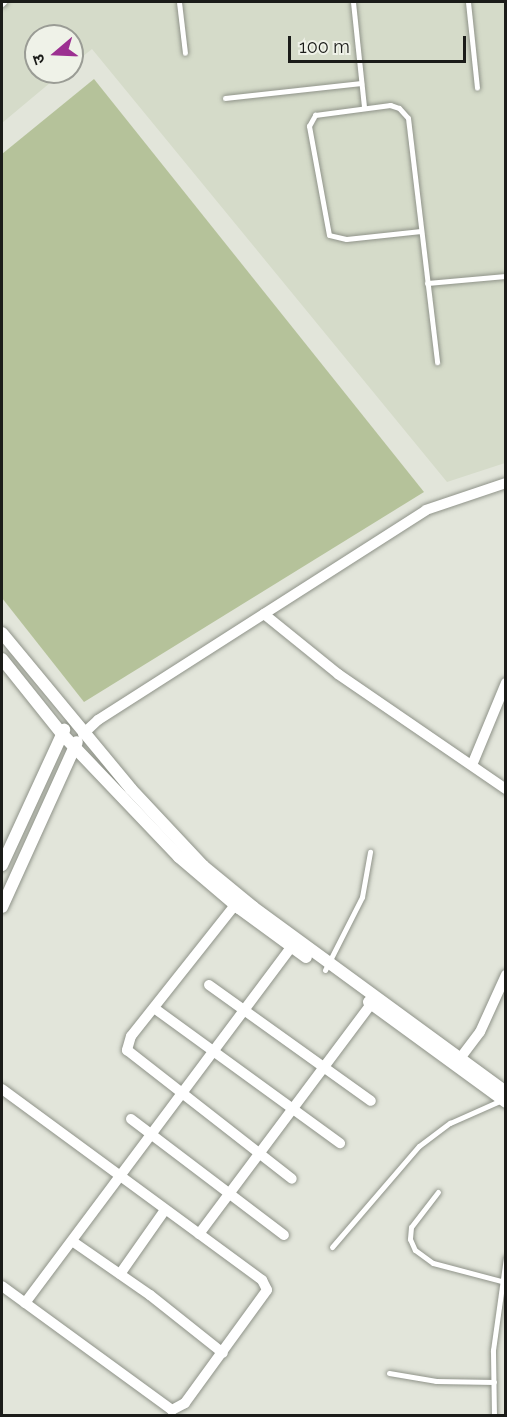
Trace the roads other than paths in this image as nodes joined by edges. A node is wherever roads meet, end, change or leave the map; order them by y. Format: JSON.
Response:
{"nodes":[{"id":1,"x":179,"y":2,"type":"edge"},
{"id":2,"x":353,"y":2,"type":"edge"},
{"id":3,"x":468,"y":2,"type":"edge"},
{"id":4,"x":185,"y":53,"type":"dead end"},
{"id":5,"x":361,"y":83,"type":"junction"},
{"id":6,"x":477,"y":88,"type":"dead end"},
{"id":7,"x":225,"y":98,"type":"dead end"},
{"id":8,"x":363,"y":107,"type":"junction"},
{"id":9,"x":421,"y":231,"type":"junction"},
{"id":10,"x":506,"y":276,"type":"edge"},
{"id":11,"x":427,"y":283,"type":"junction"},
{"id":12,"x":437,"y":362,"type":"dead end"},
{"id":13,"x":506,"y":483,"type":"edge"},
{"id":14,"x":264,"y":614,"type":"junction"},
{"id":15,"x":2,"y":633,"type":"edge"},
{"id":16,"x":2,"y":659,"type":"edge"},
{"id":17,"x":506,"y":683,"type":"edge"},
{"id":18,"x":72,"y":719,"type":"junction"},
{"id":19,"x":62,"y":734,"type":"junction"},
{"id":20,"x":83,"y":734,"type":"junction"},
{"id":21,"x":74,"y":747,"type":"junction"},
{"id":22,"x":472,"y":765,"type":"junction"},
{"id":23,"x":506,"y":789,"type":"edge"},
{"id":24,"x":370,"y":852,"type":"dead end"},
{"id":25,"x":2,"y":865,"type":"edge"},
{"id":26,"x":236,"y":905,"type":"junction"},
{"id":27,"x":2,"y":907,"type":"edge"},
{"id":28,"x":294,"y":943,"type":"junction"},
{"id":29,"x":327,"y":967,"type":"junction"},
{"id":30,"x":506,"y":975,"type":"edge"},
{"id":31,"x":209,"y":985,"type":"dead end"},
{"id":32,"x":371,"y":1004,"type":"junction"},
{"id":33,"x":154,"y":1008,"type":"junction"},
{"id":34,"x":246,"y":1010,"type":"junction"},
{"id":35,"x":215,"y":1051,"type":"junction"},
{"id":36,"x":457,"y":1062,"type":"junction"},
{"id":37,"x":325,"y":1066,"type":"junction"},
{"id":38,"x":2,"y":1089,"type":"edge"},
{"id":39,"x":182,"y":1096,"type":"junction"},
{"id":40,"x":505,"y":1097,"type":"edge"},
{"id":41,"x":371,"y":1101,"type":"dead end"},
{"id":42,"x":294,"y":1107,"type":"junction"},
{"id":43,"x":131,"y":1119,"type":"dead end"},
{"id":44,"x":153,"y":1134,"type":"junction"},
{"id":45,"x":340,"y":1143,"type":"dead end"},
{"id":46,"x":259,"y":1154,"type":"junction"},
{"id":47,"x":120,"y":1177,"type":"junction"},
{"id":48,"x":292,"y":1179,"type":"dead end"},
{"id":49,"x":438,"y":1191,"type":"dead end"},
{"id":50,"x":230,"y":1192,"type":"junction"},
{"id":51,"x":165,"y":1210,"type":"junction"},
{"id":52,"x":199,"y":1234,"type":"junction"},
{"id":53,"x":284,"y":1235,"type":"dead end"},
{"id":54,"x":72,"y":1241,"type":"junction"},
{"id":55,"x":332,"y":1247,"type":"dead end"},
{"id":56,"x":506,"y":1258,"type":"edge"},
{"id":57,"x":120,"y":1274,"type":"junction"},
{"id":58,"x":501,"y":1281,"type":"junction"},
{"id":59,"x":2,"y":1286,"type":"edge"},
{"id":60,"x":25,"y":1303,"type":"junction"},
{"id":61,"x":223,"y":1353,"type":"junction"},
{"id":62,"x":389,"y":1373,"type":"dead end"},
{"id":63,"x":494,"y":1382,"type":"junction"},
{"id":64,"x":494,"y":1416,"type":"edge"}],
"edges":[{"from":1,"to":4,"type":"lane"},
{"from":2,"to":5,"type":"lane"},
{"from":3,"to":6,"type":"lane"},
{"from":5,"to":7,"type":"lane"},
{"from":5,"to":8,"type":"lane"},
{"from":8,"to":9,"type":"lane"},
{"from":8,"to":9,"type":"lane"},
{"from":9,"to":11,"type":"lane"},
{"from":10,"to":11,"type":"lane"},
{"from":11,"to":12,"type":"lane"},
{"from":13,"to":14,"type":"street"},
{"from":14,"to":20,"type":"street"},
{"from":14,"to":22,"type":"street"},
{"from":15,"to":18,"type":"street"},
{"from":16,"to":19,"type":"street"},
{"from":17,"to":22,"type":"street"},
{"from":18,"to":19,"type":"street"},
{"from":18,"to":20,"type":"street"},
{"from":19,"to":21,"type":"street"},
{"from":19,"to":25,"type":"street"},
{"from":20,"to":21,"type":"street"},
{"from":20,"to":28,"type":"street"},
{"from":21,"to":26,"type":"street"},
{"from":21,"to":27,"type":"street"},
{"from":22,"to":23,"type":"street"},
{"from":24,"to":29,"type":"lane"},
{"from":26,"to":28,"type":"street"},
{"from":26,"to":33,"type":"street"},
{"from":28,"to":29,"type":"street"},
{"from":28,"to":34,"type":"street"},
{"from":29,"to":32,"type":"street"},
{"from":29,"to":36,"type":"street"},
{"from":30,"to":36,"type":"street"},
{"from":31,"to":34,"type":"street"},
{"from":32,"to":36,"type":"street"},
{"from":32,"to":37,"type":"street"},
{"from":33,"to":35,"type":"street"},
{"from":33,"to":39,"type":"street"},
{"from":34,"to":35,"type":"street"},
{"from":34,"to":37,"type":"street"},
{"from":35,"to":39,"type":"street"},
{"from":35,"to":42,"type":"street"},
{"from":36,"to":40,"type":"street"},
{"from":37,"to":41,"type":"street"},
{"from":37,"to":42,"type":"street"},
{"from":38,"to":47,"type":"street"},
{"from":39,"to":44,"type":"street"},
{"from":39,"to":46,"type":"street"},
{"from":40,"to":55,"type":"lane"},
{"from":42,"to":45,"type":"street"},
{"from":42,"to":46,"type":"street"},
{"from":43,"to":44,"type":"street"},
{"from":44,"to":47,"type":"street"},
{"from":44,"to":50,"type":"street"},
{"from":46,"to":48,"type":"street"},
{"from":46,"to":50,"type":"street"},
{"from":47,"to":51,"type":"street"},
{"from":47,"to":54,"type":"street"},
{"from":49,"to":58,"type":"lane"},
{"from":50,"to":52,"type":"street"},
{"from":50,"to":53,"type":"street"},
{"from":51,"to":52,"type":"street"},
{"from":51,"to":57,"type":"street"},
{"from":52,"to":61,"type":"street"},
{"from":54,"to":57,"type":"street"},
{"from":54,"to":60,"type":"street"},
{"from":56,"to":58,"type":"lane"},
{"from":57,"to":61,"type":"street"},
{"from":58,"to":63,"type":"lane"},
{"from":59,"to":60,"type":"street"},
{"from":60,"to":61,"type":"street"},
{"from":62,"to":63,"type":"lane"},
{"from":63,"to":64,"type":"lane"}]}
